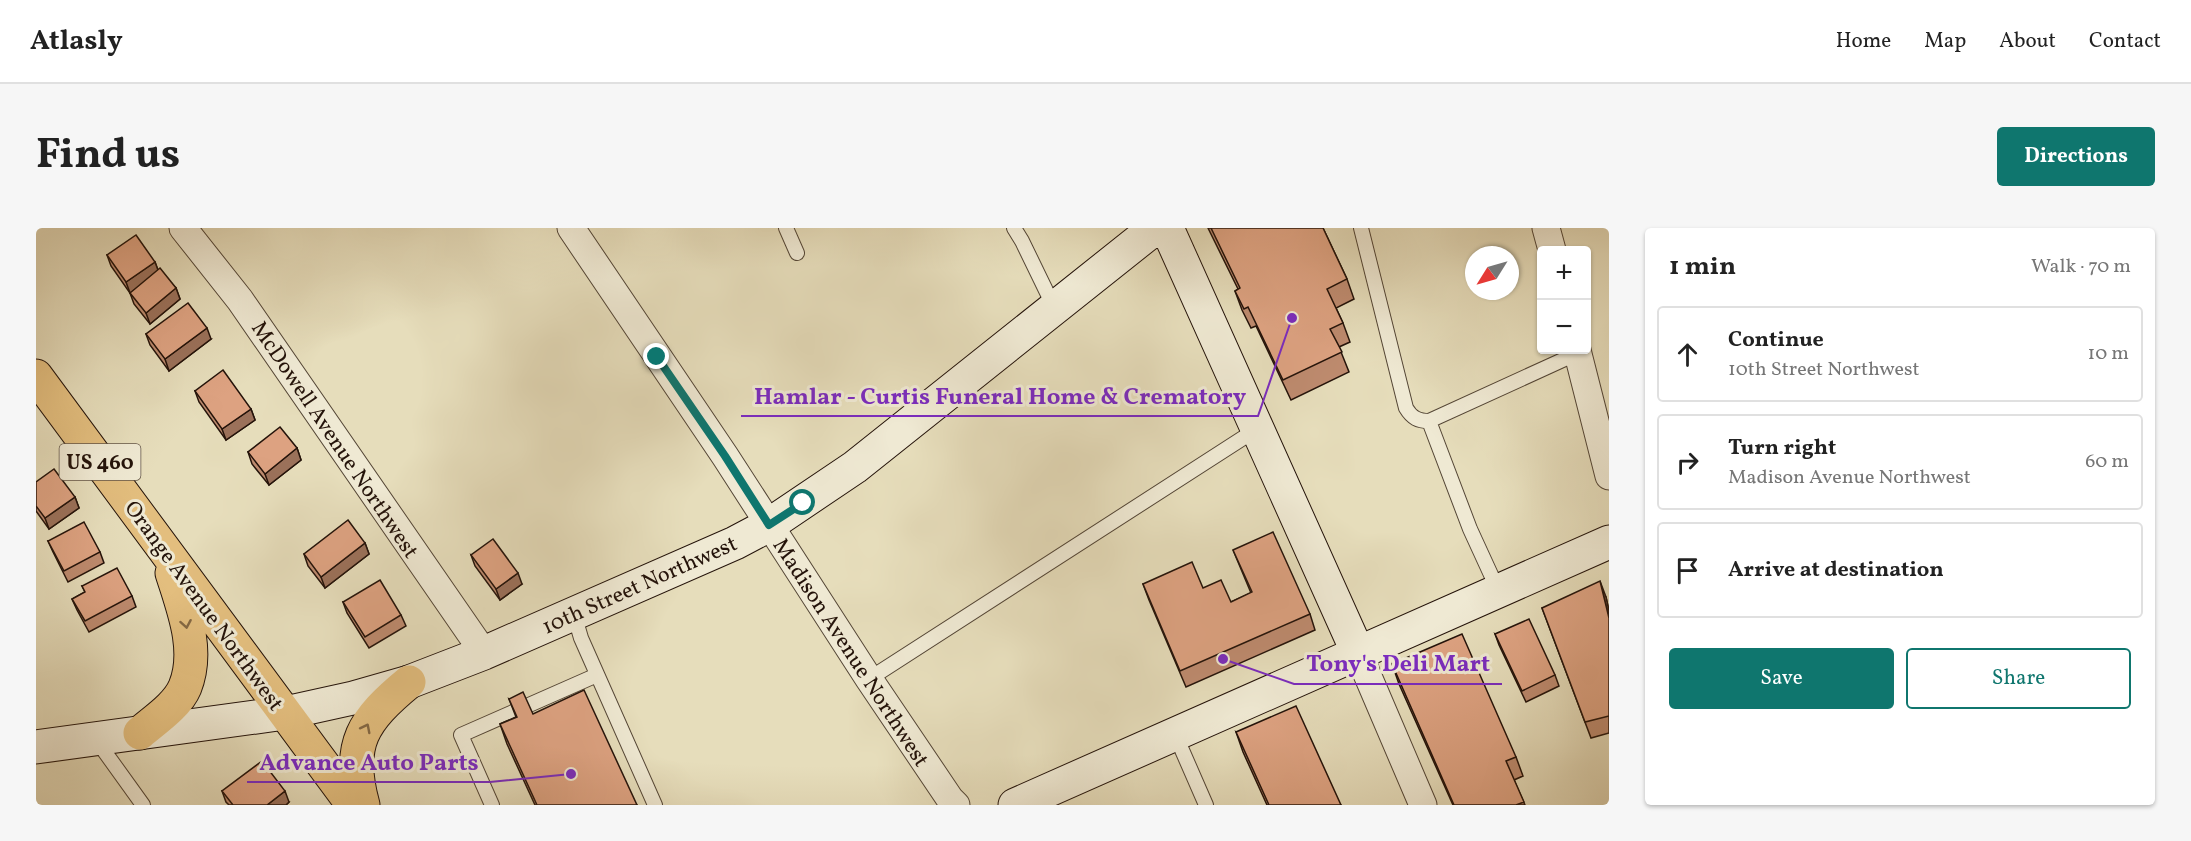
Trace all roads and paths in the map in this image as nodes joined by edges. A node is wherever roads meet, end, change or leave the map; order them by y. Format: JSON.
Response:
{"nodes":[{"id":1,"x":183,"y":228,"type":"edge"},
{"id":2,"x":571,"y":228,"type":"edge"},
{"id":3,"x":786,"y":228,"type":"edge"},
{"id":4,"x":1014,"y":228,"type":"edge"},
{"id":5,"x":1155,"y":228,"type":"edge"},
{"id":6,"x":1167,"y":228,"type":"edge"},
{"id":7,"x":1361,"y":228,"type":"edge"},
{"id":8,"x":1546,"y":228,"type":"edge"},
{"id":9,"x":1551,"y":246,"type":"edge"},
{"id":10,"x":797,"y":253,"type":"dead end"},
{"id":11,"x":1054,"y":307,"type":"junction"},
{"id":12,"x":1572,"y":354,"type":"edge"},
{"id":13,"x":1579,"y":354,"type":"edge"},
{"id":14,"x":36,"y":376,"type":"edge"},
{"id":15,"x":1429,"y":421,"type":"junction"},
{"id":16,"x":1257,"y":429,"type":"junction"},
{"id":17,"x":1609,"y":476,"type":"edge"},
{"id":18,"x":769,"y":525,"type":"junction"},
{"id":19,"x":1609,"y":542,"type":"edge"},
{"id":20,"x":164,"y":548,"type":"junction"},
{"id":21,"x":1498,"y":590,"type":"junction"},
{"id":22,"x":574,"y":614,"type":"junction"},
{"id":23,"x":484,"y":653,"type":"junction"},
{"id":24,"x":1358,"y":653,"type":"junction"},
{"id":25,"x":597,"y":675,"type":"junction"},
{"id":26,"x":870,"y":679,"type":"junction"},
{"id":27,"x":408,"y":682,"type":"junction"},
{"id":28,"x":560,"y":691,"type":"junction"},
{"id":29,"x":285,"y":713,"type":"junction"},
{"id":30,"x":543,"y":714,"type":"edge"},
{"id":31,"x":490,"y":722,"type":"junction"},
{"id":32,"x":519,"y":726,"type":"edge"},
{"id":33,"x":140,"y":733,"type":"junction"},
{"id":34,"x":1175,"y":734,"type":"junction"},
{"id":35,"x":95,"y":739,"type":"junction"},
{"id":36,"x":36,"y":747,"type":"edge"},
{"id":37,"x":490,"y":804,"type":"edge"},
{"id":38,"x":143,"y":805,"type":"edge"},
{"id":39,"x":353,"y":805,"type":"edge"},
{"id":40,"x":363,"y":805,"type":"edge"},
{"id":41,"x":655,"y":805,"type":"edge"},
{"id":42,"x":956,"y":805,"type":"edge"},
{"id":43,"x":1015,"y":805,"type":"edge"},
{"id":44,"x":1206,"y":805,"type":"edge"},
{"id":45,"x":1423,"y":805,"type":"edge"}],
"edges":[{"from":1,"to":23,"type":"street","name":"McDowell Avenue Northwest"},
{"from":2,"to":18,"type":"street","name":"Madison Avenue Northwest"},
{"from":3,"to":10,"type":"lane"},
{"from":4,"to":11,"type":"lane"},
{"from":5,"to":11,"type":"main road","name":"10th Street Northwest"},
{"from":6,"to":16,"type":"main road"},
{"from":7,"to":15,"type":"lane"},
{"from":8,"to":9,"type":"street"},
{"from":11,"to":18,"type":"main road","name":"10th Street Northwest"},
{"from":12,"to":15,"type":"lane"},
{"from":13,"to":17,"type":"street"},
{"from":14,"to":20,"type":"main road","name":"Orange Avenue Northwest","number":"US 460"},
{"from":15,"to":21,"type":"lane"},
{"from":16,"to":24,"type":"main road"},
{"from":16,"to":26,"type":"lane"},
{"from":18,"to":22,"type":"main road","name":"10th Street Northwest"},
{"from":18,"to":26,"type":"street","name":"Madison Avenue Northwest"},
{"from":19,"to":21,"type":"main road"},
{"from":20,"to":29,"type":"main road","name":"Orange Avenue Northwest","number":"US 460"},
{"from":20,"to":33,"type":"main road","one_way":true},
{"from":21,"to":24,"type":"main road"},
{"from":22,"to":23,"type":"main road","name":"10th Street Northwest"},
{"from":22,"to":25,"type":"lane"},
{"from":23,"to":27,"type":"main road","name":"10th Street Northwest"},
{"from":24,"to":34,"type":"main road"},
{"from":24,"to":45,"type":"street"},
{"from":25,"to":28,"type":"lane"},
{"from":25,"to":41,"type":"lane"},
{"from":26,"to":42,"type":"street","name":"Madison Avenue Northwest"},
{"from":27,"to":29,"type":"main road","name":"10th Street Northwest"},
{"from":40,"to":27,"type":"main road","one_way":true},
{"from":28,"to":30,"type":"lane"},
{"from":28,"to":31,"type":"lane"},
{"from":29,"to":33,"type":"main road","name":"10th Street Northwest"},
{"from":29,"to":39,"type":"main road","name":"Orange Avenue Northwest","number":"US 460"},
{"from":31,"to":32,"type":"lane"},
{"from":31,"to":37,"type":"lane"},
{"from":33,"to":35,"type":"main road","name":"10th Street Northwest"},
{"from":34,"to":43,"type":"main road"},
{"from":34,"to":44,"type":"lane"},
{"from":35,"to":36,"type":"main road","name":"10th Street Northwest"},
{"from":35,"to":38,"type":"lane"}]}
